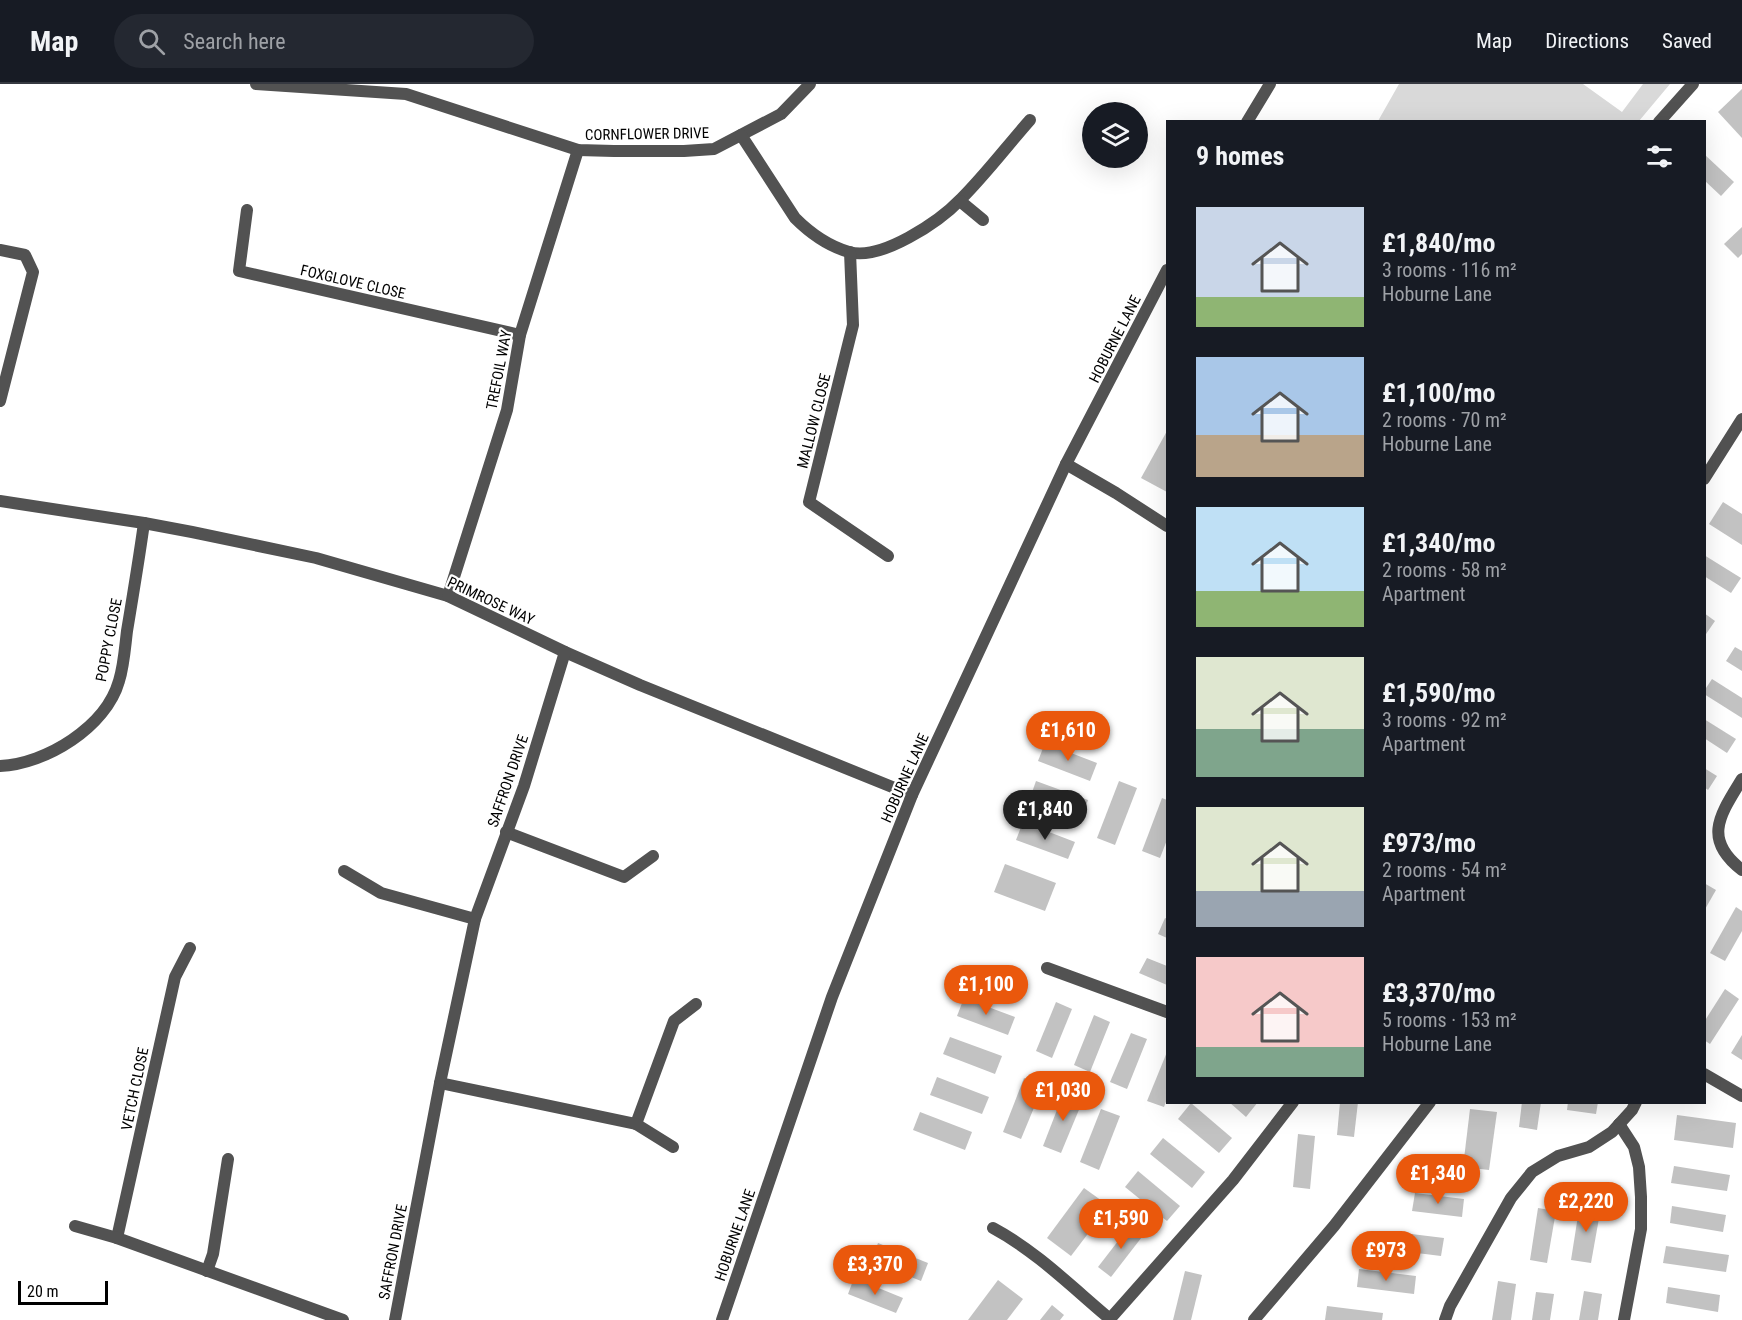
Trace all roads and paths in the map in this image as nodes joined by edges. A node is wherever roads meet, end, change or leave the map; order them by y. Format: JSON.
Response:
{"nodes":[{"id":1,"x":256,"y":84,"type":"edge"},
{"id":2,"x":810,"y":84,"type":"edge"},
{"id":3,"x":1270,"y":84,"type":"edge"},
{"id":4,"x":1693,"y":84,"type":"edge"},
{"id":5,"x":1030,"y":120,"type":"dead end"},
{"id":6,"x":1248,"y":120,"type":"edge"},
{"id":7,"x":1661,"y":120,"type":"edge"},
{"id":8,"x":741,"y":135,"type":"junction"},
{"id":9,"x":578,"y":150,"type":"junction"},
{"id":10,"x":960,"y":201,"type":"junction"},
{"id":11,"x":247,"y":210,"type":"dead end"},
{"id":12,"x":983,"y":220,"type":"dead end"},
{"id":13,"x":0,"y":250,"type":"edge"},
{"id":14,"x":850,"y":252,"type":"junction"},
{"id":15,"x":1166,"y":272,"type":"edge"},
{"id":16,"x":520,"y":335,"type":"junction"},
{"id":17,"x":0,"y":401,"type":"edge"},
{"id":18,"x":1742,"y":419,"type":"edge"},
{"id":19,"x":1066,"y":464,"type":"junction"},
{"id":20,"x":1706,"y":476,"type":"edge"},
{"id":21,"x":0,"y":501,"type":"edge"},
{"id":22,"x":144,"y":522,"type":"junction"},
{"id":23,"x":1166,"y":525,"type":"edge"},
{"id":24,"x":888,"y":556,"type":"dead end"},
{"id":25,"x":448,"y":596,"type":"junction"},
{"id":26,"x":565,"y":652,"type":"junction"},
{"id":27,"x":0,"y":766,"type":"edge"},
{"id":28,"x":1742,"y":779,"type":"edge"},
{"id":29,"x":912,"y":795,"type":"junction"},
{"id":30,"x":506,"y":832,"type":"junction"},
{"id":31,"x":652,"y":856,"type":"dead end"},
{"id":32,"x":1742,"y":870,"type":"edge"},
{"id":33,"x":344,"y":871,"type":"dead end"},
{"id":34,"x":475,"y":919,"type":"junction"},
{"id":35,"x":190,"y":948,"type":"dead end"},
{"id":36,"x":1047,"y":968,"type":"dead end"},
{"id":37,"x":696,"y":1004,"type":"dead end"},
{"id":38,"x":1166,"y":1012,"type":"edge"},
{"id":39,"x":1706,"y":1075,"type":"edge"},
{"id":40,"x":440,"y":1083,"type":"junction"},
{"id":41,"x":1742,"y":1096,"type":"edge"},
{"id":42,"x":1291,"y":1104,"type":"edge"},
{"id":43,"x":1428,"y":1104,"type":"edge"},
{"id":44,"x":1635,"y":1104,"type":"edge"},
{"id":45,"x":636,"y":1124,"type":"junction"},
{"id":46,"x":1619,"y":1124,"type":"junction"},
{"id":47,"x":673,"y":1147,"type":"dead end"},
{"id":48,"x":228,"y":1159,"type":"dead end"},
{"id":49,"x":75,"y":1226,"type":"dead end"},
{"id":50,"x":993,"y":1228,"type":"dead end"},
{"id":51,"x":117,"y":1238,"type":"junction"},
{"id":52,"x":207,"y":1271,"type":"junction"},
{"id":53,"x":342,"y":1320,"type":"edge"},
{"id":54,"x":395,"y":1320,"type":"edge"},
{"id":55,"x":722,"y":1320,"type":"edge"},
{"id":56,"x":1110,"y":1320,"type":"edge"},
{"id":57,"x":1254,"y":1320,"type":"edge"},
{"id":58,"x":1445,"y":1320,"type":"edge"},
{"id":59,"x":1624,"y":1320,"type":"edge"}],
"edges":[{"from":1,"to":9,"type":"street","name":"CORNFLOWER DRIVE"},
{"from":2,"to":8,"type":"street","name":"CORNFLOWER DRIVE"},
{"from":3,"to":6,"type":"street"},
{"from":4,"to":7,"type":"street"},
{"from":5,"to":10,"type":"street"},
{"from":8,"to":9,"type":"street","name":"CORNFLOWER DRIVE"},
{"from":8,"to":14,"type":"street"},
{"from":9,"to":16,"type":"street","name":"TREFOIL WAY"},
{"from":10,"to":12,"type":"street"},
{"from":10,"to":14,"type":"street"},
{"from":11,"to":16,"type":"street","name":"FOXGLOVE CLOSE"},
{"from":13,"to":17,"type":"street"},
{"from":14,"to":24,"type":"street","name":"MALLOW CLOSE"},
{"from":15,"to":19,"type":"street","name":"HOBURNE LANE"},
{"from":16,"to":25,"type":"street","name":"TREFOIL WAY"},
{"from":18,"to":20,"type":"street"},
{"from":19,"to":23,"type":"street"},
{"from":19,"to":29,"type":"street","name":"HOBURNE LANE"},
{"from":21,"to":22,"type":"street","name":"PRIMROSE WAY"},
{"from":22,"to":25,"type":"street","name":"PRIMROSE WAY"},
{"from":22,"to":27,"type":"street","name":"POPPY CLOSE"},
{"from":25,"to":26,"type":"street","name":"PRIMROSE WAY"},
{"from":26,"to":29,"type":"street","name":"PRIMROSE WAY"},
{"from":26,"to":30,"type":"street","name":"SAFFRON DRIVE"},
{"from":28,"to":32,"type":"street"},
{"from":29,"to":55,"type":"street","name":"HOBURNE LANE"},
{"from":30,"to":31,"type":"street"},
{"from":30,"to":34,"type":"street","name":"SAFFRON DRIVE"},
{"from":33,"to":34,"type":"street"},
{"from":34,"to":40,"type":"street","name":"SAFFRON DRIVE"},
{"from":35,"to":51,"type":"street","name":"VETCH CLOSE"},
{"from":36,"to":38,"type":"street"},
{"from":37,"to":45,"type":"street"},
{"from":39,"to":41,"type":"street"},
{"from":40,"to":45,"type":"street"},
{"from":40,"to":54,"type":"street","name":"SAFFRON DRIVE"},
{"from":42,"to":56,"type":"street"},
{"from":43,"to":57,"type":"street"},
{"from":44,"to":46,"type":"street"},
{"from":45,"to":47,"type":"street"},
{"from":46,"to":58,"type":"street"},
{"from":46,"to":59,"type":"street"},
{"from":48,"to":52,"type":"street"},
{"from":49,"to":51,"type":"street"},
{"from":50,"to":56,"type":"street"},
{"from":51,"to":52,"type":"street"},
{"from":52,"to":53,"type":"street"}]}
